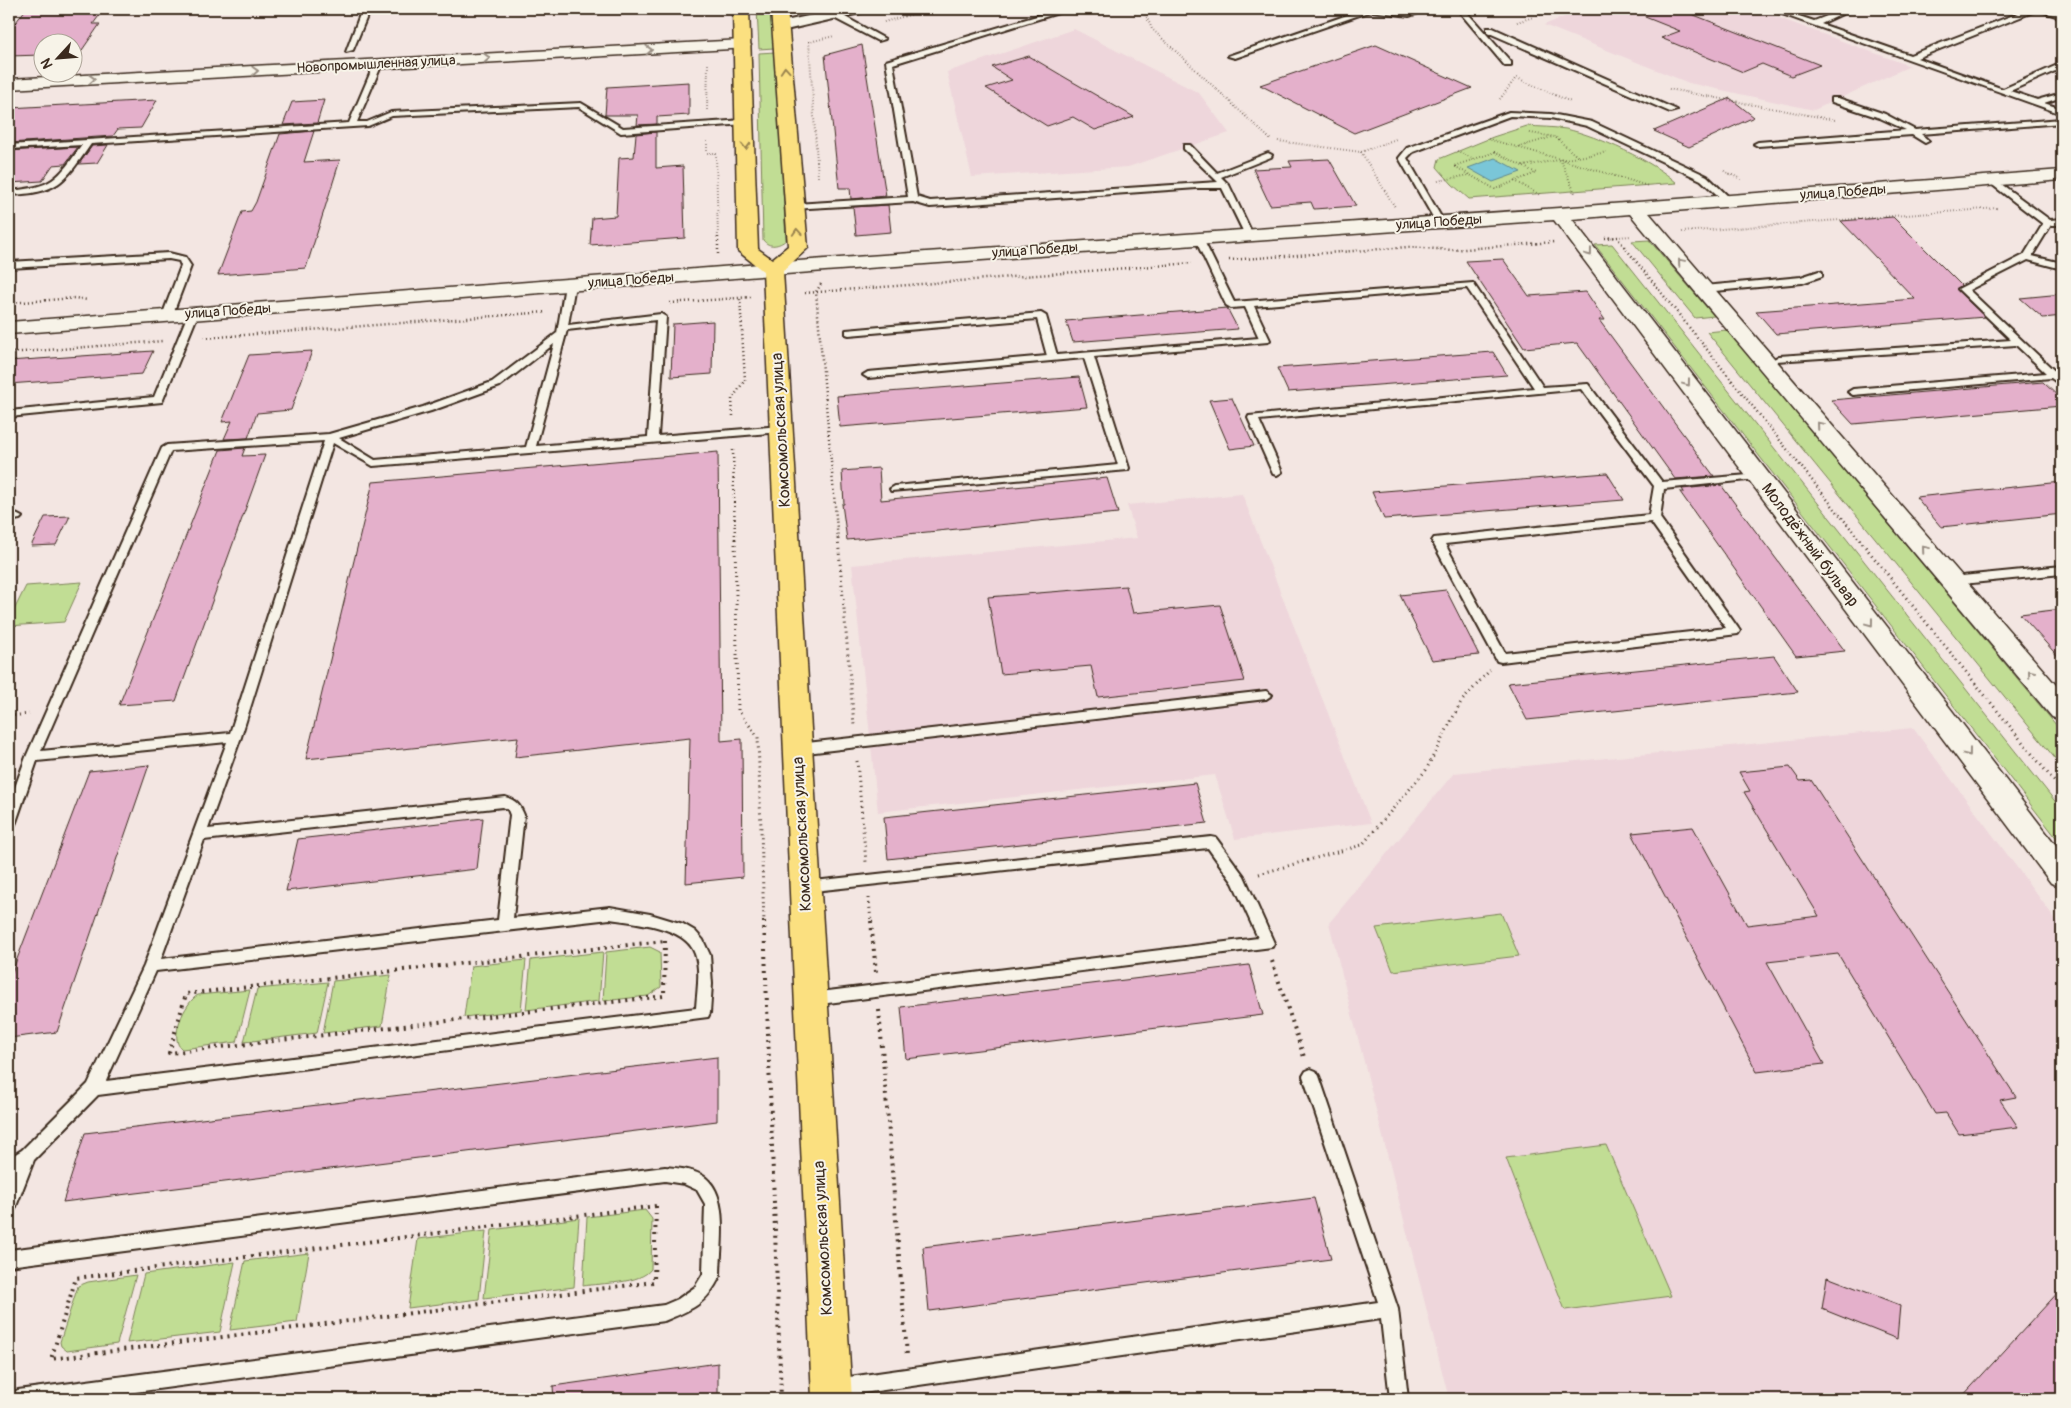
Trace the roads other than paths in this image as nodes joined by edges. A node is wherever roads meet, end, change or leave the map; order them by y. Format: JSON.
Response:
{"nodes":[{"id":1,"x":366,"y":9,"type":"edge"},
{"id":2,"x":741,"y":9,"type":"edge"},
{"id":3,"x":859,"y":9,"type":"edge"},
{"id":4,"x":1067,"y":9,"type":"edge"},
{"id":5,"x":1426,"y":9,"type":"edge"},
{"id":6,"x":1460,"y":9,"type":"edge"},
{"id":7,"x":1772,"y":9,"type":"edge"},
{"id":8,"x":1850,"y":9,"type":"edge"},
{"id":9,"x":2035,"y":9,"type":"edge"},
{"id":10,"x":2041,"y":9,"type":"edge"},
{"id":11,"x":835,"y":15,"type":"junction"},
{"id":12,"x":2062,"y":16,"type":"edge"},
{"id":13,"x":780,"y":17,"type":"edge"},
{"id":14,"x":1814,"y":24,"type":"junction"},
{"id":15,"x":1490,"y":30,"type":"road end"},
{"id":16,"x":738,"y":34,"type":"junction"},
{"id":17,"x":881,"y":39,"type":"dead end"},
{"id":18,"x":369,"y":48,"type":"dead end"},
{"id":19,"x":897,"y":49,"type":"dead end"},
{"id":20,"x":349,"y":50,"type":"junction"},
{"id":21,"x":330,"y":51,"type":"dead end"},
{"id":22,"x":241,"y":56,"type":"dead end"},
{"id":23,"x":1232,"y":56,"type":"dead end"},
{"id":24,"x":909,"y":57,"type":"junction"},
{"id":25,"x":1910,"y":58,"type":"junction"},
{"id":26,"x":82,"y":64,"type":"edge"},
{"id":27,"x":378,"y":64,"type":"junction"},
{"id":28,"x":1508,"y":64,"type":"dead end"},
{"id":29,"x":2062,"y":64,"type":"edge"},
{"id":30,"x":32,"y":68,"type":"edge"},
{"id":31,"x":9,"y":69,"type":"edge"},
{"id":32,"x":9,"y":84,"type":"edge"},
{"id":33,"x":2004,"y":91,"type":"junction"},
{"id":34,"x":2062,"y":95,"type":"edge"},
{"id":35,"x":1836,"y":100,"type":"dead end"},
{"id":36,"x":2036,"y":103,"type":"junction"},
{"id":37,"x":1673,"y":110,"type":"dead end"},
{"id":38,"x":2062,"y":112,"type":"edge"},
{"id":39,"x":2062,"y":121,"type":"edge"},
{"id":40,"x":745,"y":122,"type":"junction"},
{"id":41,"x":352,"y":125,"type":"junction"},
{"id":42,"x":1915,"y":132,"type":"junction"},
{"id":43,"x":89,"y":141,"type":"junction"},
{"id":44,"x":1925,"y":141,"type":"dead end"},
{"id":45,"x":1758,"y":144,"type":"dead end"},
{"id":46,"x":9,"y":146,"type":"edge"},
{"id":47,"x":1187,"y":147,"type":"dead end"},
{"id":48,"x":1268,"y":156,"type":"dead end"},
{"id":49,"x":2062,"y":175,"type":"edge"},
{"id":50,"x":1216,"y":176,"type":"junction"},
{"id":51,"x":1993,"y":180,"type":"junction"},
{"id":52,"x":1225,"y":186,"type":"junction"},
{"id":53,"x":9,"y":193,"type":"edge"},
{"id":54,"x":913,"y":199,"type":"junction"},
{"id":55,"x":1728,"y":200,"type":"junction"},
{"id":56,"x":1551,"y":205,"type":"junction"},
{"id":57,"x":795,"y":207,"type":"junction"},
{"id":58,"x":1635,"y":208,"type":"junction"},
{"id":59,"x":1440,"y":222,"type":"junction"},
{"id":60,"x":2062,"y":222,"type":"edge"},
{"id":61,"x":2048,"y":224,"type":"junction"},
{"id":62,"x":1249,"y":235,"type":"junction"},
{"id":63,"x":1199,"y":239,"type":"junction"},
{"id":64,"x":2027,"y":257,"type":"junction"},
{"id":65,"x":9,"y":266,"type":"edge"},
{"id":66,"x":2062,"y":266,"type":"edge"},
{"id":67,"x":772,"y":269,"type":"junction"},
{"id":68,"x":1819,"y":274,"type":"dead end"},
{"id":69,"x":570,"y":285,"type":"junction"},
{"id":70,"x":1704,"y":289,"type":"junction"},
{"id":71,"x":1248,"y":303,"type":"junction"},
{"id":72,"x":193,"y":314,"type":"junction"},
{"id":73,"x":167,"y":316,"type":"junction"},
{"id":74,"x":9,"y":328,"type":"edge"},
{"id":75,"x":562,"y":331,"type":"junction"},
{"id":76,"x":848,"y":332,"type":"dead end"},
{"id":77,"x":2019,"y":342,"type":"junction"},
{"id":78,"x":1088,"y":355,"type":"junction"},
{"id":79,"x":1053,"y":358,"type":"junction"},
{"id":80,"x":1779,"y":359,"type":"dead end"},
{"id":81,"x":868,"y":375,"type":"dead end"},
{"id":82,"x":2054,"y":375,"type":"junction"},
{"id":83,"x":2062,"y":383,"type":"edge"},
{"id":84,"x":1541,"y":391,"type":"junction"},
{"id":85,"x":1853,"y":392,"type":"dead end"},
{"id":86,"x":9,"y":414,"type":"edge"},
{"id":87,"x":781,"y":429,"type":"junction"},
{"id":88,"x":330,"y":437,"type":"junction"},
{"id":89,"x":653,"y":440,"type":"junction"},
{"id":90,"x":530,"y":450,"type":"junction"},
{"id":91,"x":1277,"y":472,"type":"dead end"},
{"id":92,"x":1757,"y":476,"type":"junction"},
{"id":93,"x":1659,"y":486,"type":"junction"},
{"id":94,"x":896,"y":489,"type":"dead end"},
{"id":95,"x":1654,"y":518,"type":"junction"},
{"id":96,"x":2062,"y":570,"type":"edge"},
{"id":97,"x":1952,"y":581,"type":"junction"},
{"id":98,"x":1266,"y":695,"type":"dead end"},
{"id":99,"x":2062,"y":710,"type":"edge"},
{"id":100,"x":235,"y":737,"type":"junction"},
{"id":101,"x":798,"y":749,"type":"junction"},
{"id":102,"x":32,"y":757,"type":"junction"},
{"id":103,"x":9,"y":822,"type":"edge"},
{"id":104,"x":199,"y":835,"type":"junction"},
{"id":105,"x":2062,"y":875,"type":"edge"},
{"id":106,"x":805,"y":887,"type":"junction"},
{"id":107,"x":505,"y":925,"type":"junction"},
{"id":108,"x":152,"y":966,"type":"junction"},
{"id":109,"x":811,"y":999,"type":"junction"},
{"id":110,"x":1311,"y":1076,"type":"road end"},
{"id":111,"x":94,"y":1089,"type":"junction"},
{"id":112,"x":28,"y":1156,"type":"junction"},
{"id":113,"x":9,"y":1166,"type":"edge"},
{"id":114,"x":9,"y":1204,"type":"edge"},
{"id":115,"x":9,"y":1258,"type":"edge"},
{"id":116,"x":1389,"y":1309,"type":"junction"},
{"id":117,"x":832,"y":1394,"type":"edge"},
{"id":118,"x":18,"y":1399,"type":"edge"},
{"id":119,"x":1399,"y":1399,"type":"edge"}],
"edges":[{"from":1,"to":20,"type":"lane"},
{"from":2,"to":16,"type":"main road"},
{"from":3,"to":11,"type":"street"},
{"from":4,"to":24,"type":"lane"},
{"from":5,"to":23,"type":"lane"},
{"from":6,"to":28,"type":"lane"},
{"from":7,"to":14,"type":"lane"},
{"from":8,"to":14,"type":"lane"},
{"from":9,"to":25,"type":"lane"},
{"from":10,"to":12,"type":"lane"},
{"from":11,"to":13,"type":"street"},
{"from":11,"to":17,"type":"lane"},
{"from":57,"to":13,"type":"main road","one_way":true},
{"from":14,"to":25,"type":"lane"},
{"from":15,"to":37,"type":"lane"},
{"from":27,"to":16,"type":"main road","name":"Новопромышленная улица","one_way":true},
{"from":16,"to":40,"type":"main road"},
{"from":18,"to":20,"type":"main road","name":"Новопромышленная улица"},
{"from":19,"to":24,"type":"lane"},
{"from":20,"to":21,"type":"main road","name":"Новопромышленная улица"},
{"from":22,"to":26,"type":"main road"},
{"from":24,"to":54,"type":"lane"},
{"from":25,"to":33,"type":"lane"},
{"from":32,"to":27,"type":"main road","name":"Новопромышленная улица","one_way":true},
{"from":27,"to":41,"type":"lane"},
{"from":29,"to":33,"type":"lane"},
{"from":30,"to":31,"type":"main road"},
{"from":33,"to":36,"type":"lane"},
{"from":34,"to":36,"type":"lane"},
{"from":35,"to":42,"type":"lane"},
{"from":36,"to":38,"type":"lane"},
{"from":39,"to":42,"type":"lane"},
{"from":40,"to":41,"type":"lane"},
{"from":40,"to":67,"type":"main road","one_way":true},
{"from":41,"to":43,"type":"lane"},
{"from":42,"to":44,"type":"lane"},
{"from":42,"to":45,"type":"lane"},
{"from":43,"to":46,"type":"lane"},
{"from":43,"to":53,"type":"lane"},
{"from":47,"to":50,"type":"lane"},
{"from":48,"to":50,"type":"lane"},
{"from":49,"to":51,"type":"main road","name":"улица Победы"},
{"from":50,"to":52,"type":"lane"},
{"from":51,"to":55,"type":"main road","name":"улица Победы"},
{"from":51,"to":61,"type":"lane"},
{"from":52,"to":54,"type":"lane"},
{"from":52,"to":62,"type":"lane"},
{"from":54,"to":57,"type":"lane"},
{"from":55,"to":58,"type":"main road","name":"улица Победы"},
{"from":55,"to":59,"type":"lane"},
{"from":56,"to":58,"type":"main road","name":"улица Победы"},
{"from":56,"to":59,"type":"main road","name":"улица Победы"},
{"from":56,"to":92,"type":"main road","name":"Молодёжный бульвар","one_way":true},
{"from":67,"to":57,"type":"main road","one_way":true},
{"from":70,"to":58,"type":"main road","one_way":true},
{"from":59,"to":62,"type":"main road","name":"улица Победы"},
{"from":60,"to":61,"type":"lane"},
{"from":61,"to":64,"type":"lane"},
{"from":62,"to":63,"type":"main road","name":"улица Победы"},
{"from":63,"to":67,"type":"main road","name":"улица Победы"},
{"from":63,"to":71,"type":"lane"},
{"from":64,"to":66,"type":"lane"},
{"from":64,"to":77,"type":"lane"},
{"from":65,"to":73,"type":"lane"},
{"from":67,"to":69,"type":"main road","name":"улица Победы"},
{"from":67,"to":87,"type":"main road","name":"Комсомольская улица"},
{"from":68,"to":70,"type":"lane"},
{"from":69,"to":72,"type":"main road","name":"улица Победы"},
{"from":69,"to":75,"type":"lane"},
{"from":97,"to":70,"type":"main road","one_way":true},
{"from":71,"to":78,"type":"lane"},
{"from":71,"to":84,"type":"lane"},
{"from":72,"to":73,"type":"main road","name":"улица Победы"},
{"from":72,"to":86,"type":"lane"},
{"from":73,"to":74,"type":"main road","name":"улица Победы"},
{"from":75,"to":88,"type":"lane"},
{"from":75,"to":89,"type":"lane"},
{"from":75,"to":90,"type":"lane"},
{"from":76,"to":79,"type":"lane"},
{"from":77,"to":80,"type":"lane"},
{"from":77,"to":82,"type":"lane"},
{"from":78,"to":79,"type":"lane"},
{"from":78,"to":94,"type":"lane"},
{"from":79,"to":81,"type":"lane"},
{"from":82,"to":83,"type":"lane"},
{"from":82,"to":85,"type":"lane"},
{"from":84,"to":91,"type":"lane"},
{"from":84,"to":93,"type":"lane"},
{"from":87,"to":89,"type":"lane"},
{"from":87,"to":101,"type":"main road","name":"Комсомольская улица"},
{"from":88,"to":90,"type":"lane"},
{"from":88,"to":100,"type":"lane"},
{"from":88,"to":102,"type":"lane"},
{"from":89,"to":90,"type":"lane"},
{"from":92,"to":93,"type":"lane"},
{"from":92,"to":105,"type":"main road","name":"Молодёжный бульвар","one_way":true},
{"from":93,"to":95,"type":"lane"},
{"from":95,"to":95,"type":"lane"},
{"from":96,"to":97,"type":"lane"},
{"from":99,"to":97,"type":"main road","one_way":true},
{"from":98,"to":101,"type":"lane"},
{"from":100,"to":102,"type":"lane"},
{"from":100,"to":104,"type":"lane"},
{"from":101,"to":106,"type":"main road","name":"Комсомольская улица"},
{"from":102,"to":103,"type":"lane"},
{"from":104,"to":107,"type":"lane"},
{"from":104,"to":108,"type":"lane"},
{"from":106,"to":109,"type":"main road","name":"Комсомольская улица"},
{"from":106,"to":109,"type":"lane"},
{"from":107,"to":108,"type":"lane"},
{"from":107,"to":111,"type":"lane"},
{"from":108,"to":111,"type":"lane"},
{"from":109,"to":117,"type":"main road","name":"Комсомольская улица"},
{"from":110,"to":116,"type":"lane"},
{"from":111,"to":112,"type":"lane"},
{"from":112,"to":113,"type":"lane"},
{"from":112,"to":114,"type":"lane"},
{"from":115,"to":118,"type":"lane"},
{"from":116,"to":117,"type":"lane"},
{"from":116,"to":119,"type":"lane"}]}
